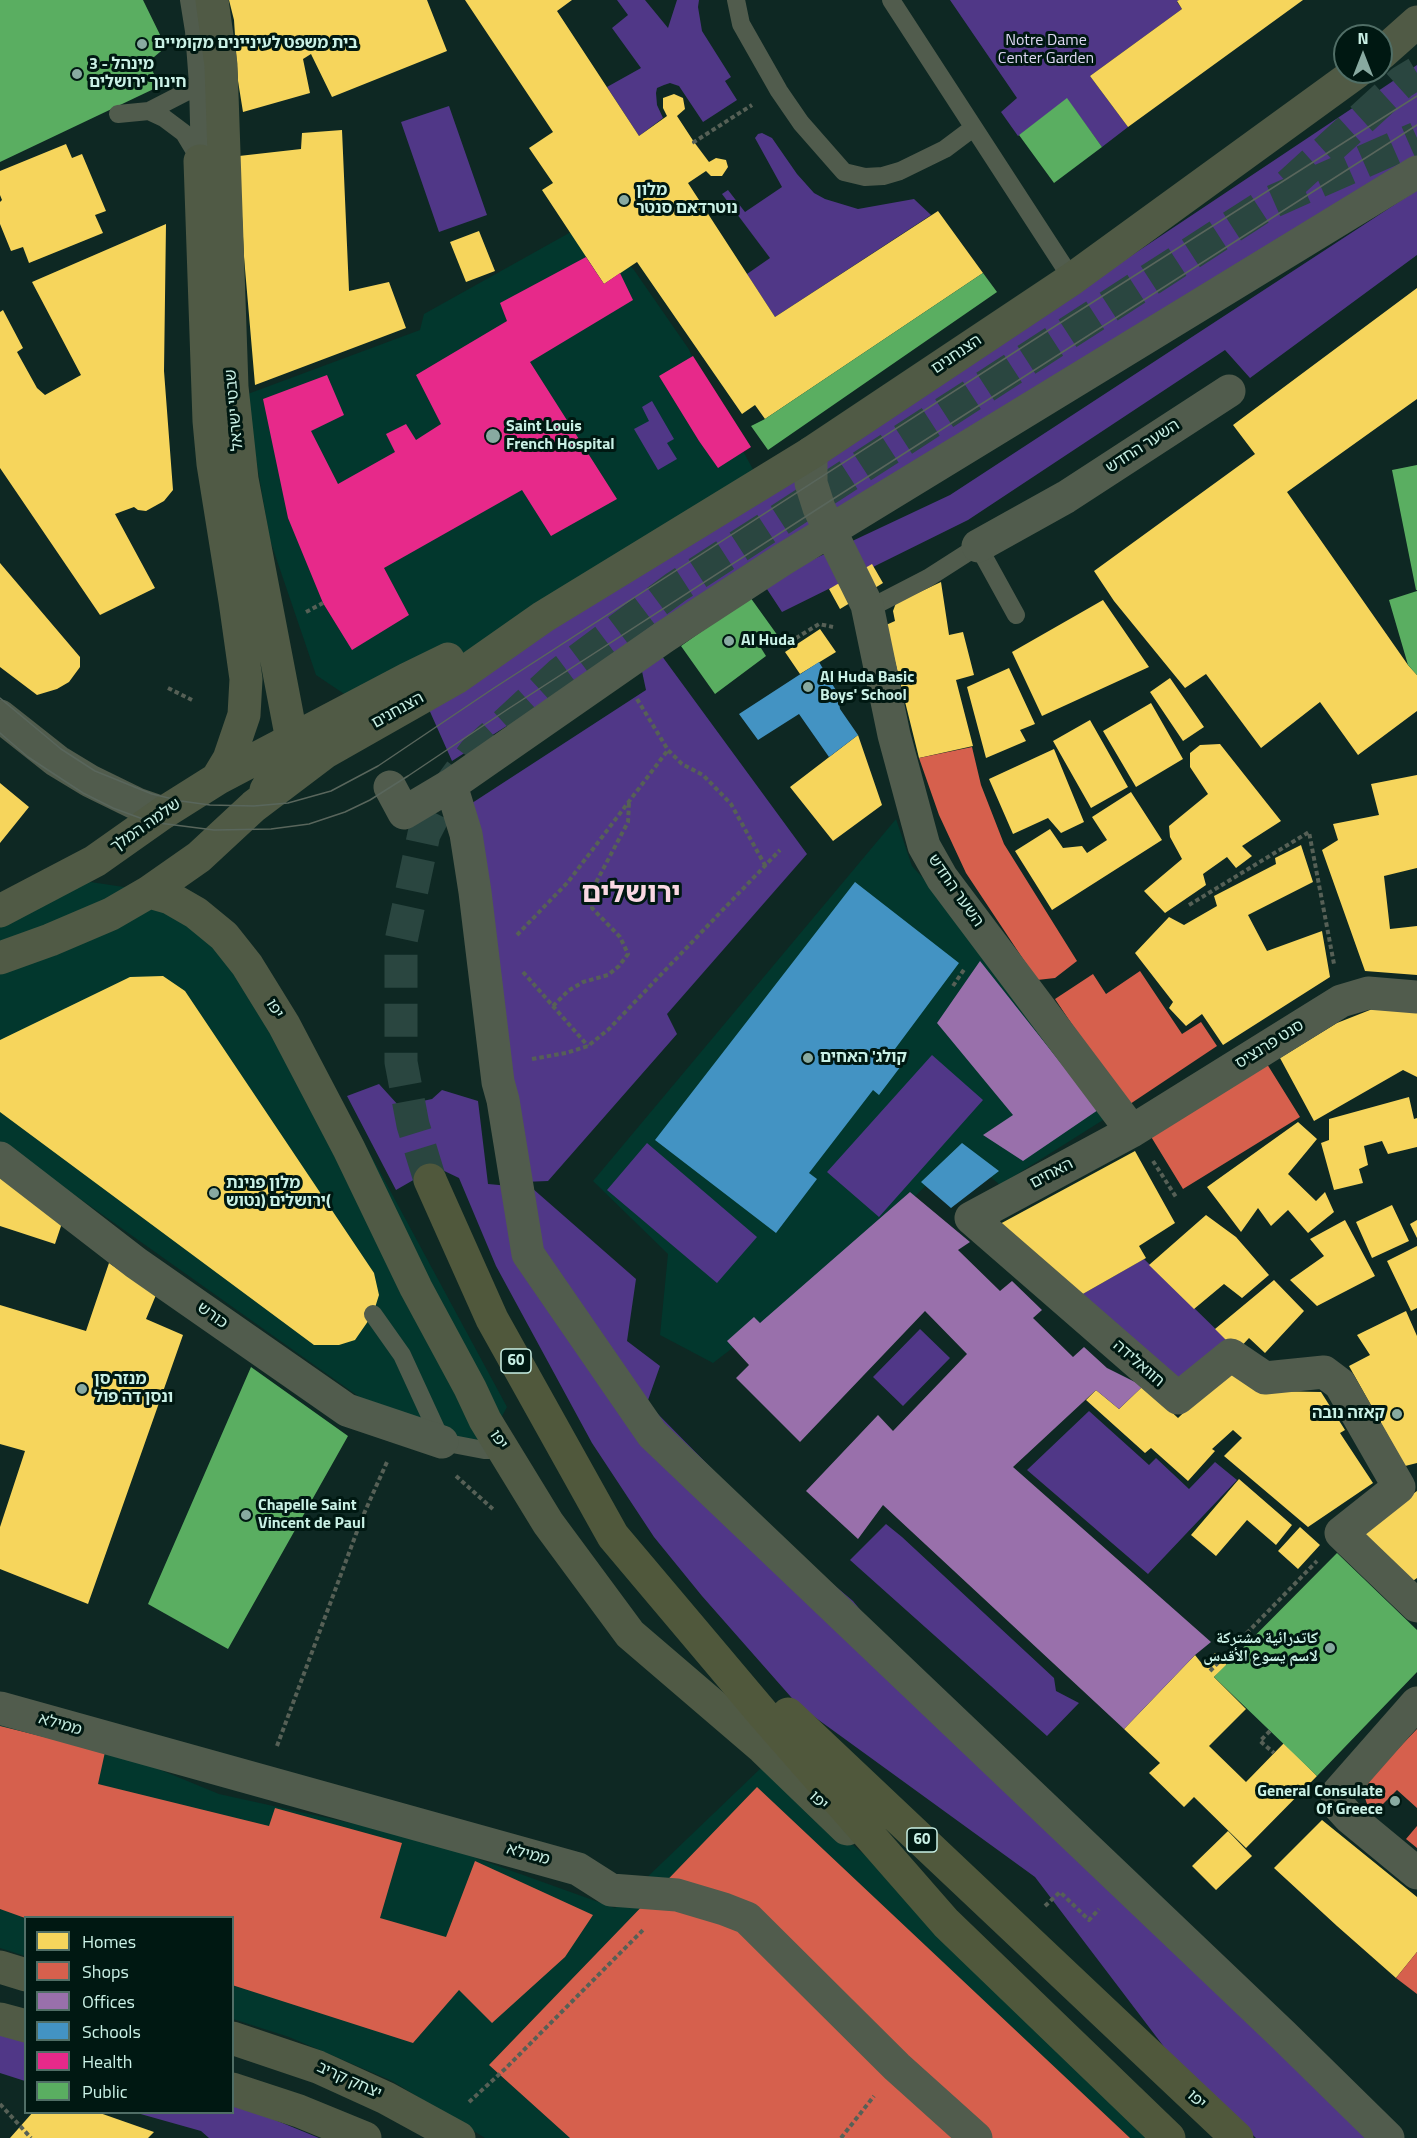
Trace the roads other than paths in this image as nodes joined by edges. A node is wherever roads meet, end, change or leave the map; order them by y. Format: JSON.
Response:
{"nodes":[{"id":1,"x":189,"y":0,"type":"edge"},
{"id":2,"x":212,"y":0,"type":"edge"},
{"id":3,"x":736,"y":0,"type":"edge"},
{"id":4,"x":891,"y":0,"type":"edge"},
{"id":5,"x":1417,"y":22,"type":"edge"},
{"id":6,"x":1417,"y":35,"type":"edge"},
{"id":7,"x":1393,"y":44,"type":"edge"},
{"id":8,"x":1393,"y":47,"type":"edge"},
{"id":9,"x":210,"y":75,"type":"junction"},
{"id":10,"x":1340,"y":84,"type":"edge"},
{"id":11,"x":149,"y":111,"type":"junction"},
{"id":12,"x":118,"y":114,"type":"dead end"},
{"id":13,"x":973,"y":128,"type":"junction"},
{"id":14,"x":200,"y":161,"type":"junction"},
{"id":15,"x":1417,"y":172,"type":"edge"},
{"id":16,"x":1072,"y":279,"type":"junction"},
{"id":17,"x":1229,"y":391,"type":"dead end"},
{"id":18,"x":811,"y":453,"type":"junction"},
{"id":19,"x":829,"y":532,"type":"junction"},
{"id":20,"x":978,"y":546,"type":"junction"},
{"id":21,"x":868,"y":609,"type":"junction"},
{"id":22,"x":1016,"y":615,"type":"dead end"},
{"id":23,"x":543,"y":617,"type":"junction"},
{"id":24,"x":0,"y":716,"type":"edge"},
{"id":25,"x":292,"y":740,"type":"junction"},
{"id":26,"x":217,"y":779,"type":"junction"},
{"id":27,"x":451,"y":785,"type":"junction"},
{"id":28,"x":390,"y":787,"type":"dead end"},
{"id":29,"x":254,"y":806,"type":"junction"},
{"id":30,"x":163,"y":813,"type":"junction"},
{"id":31,"x":149,"y":892,"type":"junction"},
{"id":32,"x":0,"y":911,"type":"edge"},
{"id":33,"x":0,"y":958,"type":"edge"},
{"id":34,"x":1417,"y":997,"type":"edge"},
{"id":35,"x":1132,"y":1131,"type":"junction"},
{"id":36,"x":0,"y":1158,"type":"edge"},
{"id":37,"x":430,"y":1180,"type":"tunnel mouth"},
{"id":38,"x":971,"y":1218,"type":"joint"},
{"id":39,"x":373,"y":1314,"type":"dead end"},
{"id":40,"x":442,"y":1442,"type":"junction"},
{"id":41,"x":505,"y":1450,"type":"junction"},
{"id":42,"x":613,"y":1536,"type":"junction"},
{"id":43,"x":1417,"y":1606,"type":"edge"},
{"id":44,"x":1417,"y":1703,"type":"edge"},
{"id":45,"x":0,"y":1708,"type":"edge"},
{"id":46,"x":1417,"y":1873,"type":"edge"},
{"id":47,"x":946,"y":1923,"type":"junction"},
{"id":48,"x":0,"y":1967,"type":"edge"},
{"id":49,"x":24,"y":1974,"type":"edge"},
{"id":50,"x":0,"y":2019,"type":"edge"},
{"id":51,"x":24,"y":2025,"type":"edge"},
{"id":52,"x":234,"y":2039,"type":"edge"},
{"id":53,"x":234,"y":2090,"type":"edge"},
{"id":54,"x":446,"y":2130,"type":"edge"},
{"id":55,"x":365,"y":2138,"type":"edge"},
{"id":56,"x":976,"y":2138,"type":"edge"},
{"id":57,"x":1169,"y":2138,"type":"edge"},
{"id":58,"x":1237,"y":2138,"type":"edge"},
{"id":59,"x":1389,"y":2138,"type":"edge"}],
"edges":[{"from":1,"to":9,"type":"lane","name":"שבטי ישראל"},
{"from":2,"to":9,"type":"street","name":"שבטי ישראל"},
{"from":3,"to":13,"type":"lane"},
{"from":4,"to":13,"type":"lane"},
{"from":5,"to":7,"type":"street"},
{"from":6,"to":8,"type":"street"},
{"from":9,"to":11,"type":"lane"},
{"from":9,"to":14,"type":"lane","name":"שבטי ישראל"},
{"from":9,"to":25,"type":"street","name":"שבטי ישראל"},
{"from":10,"to":16,"type":"street","name":"הצנחנים"},
{"from":11,"to":12,"type":"lane"},
{"from":11,"to":14,"type":"lane"},
{"from":13,"to":16,"type":"lane"},
{"from":14,"to":26,"type":"street","name":"שבטי ישראל"},
{"from":15,"to":19,"type":"street"},
{"from":16,"to":18,"type":"street","name":"הצנחנים"},
{"from":17,"to":20,"type":"street","name":"השער החדש"},
{"from":18,"to":19,"type":"street","name":"השער החדש"},
{"from":18,"to":23,"type":"street","name":"הצנחנים"},
{"from":19,"to":21,"type":"street","name":"השער החדש"},
{"from":19,"to":27,"type":"street"},
{"from":20,"to":21,"type":"lane","name":"השער החדש"},
{"from":20,"to":22,"type":"lane"},
{"from":21,"to":35,"type":"street","name":"השער החדש"},
{"from":23,"to":25,"type":"street","name":"הצנחנים"},
{"from":23,"to":29,"type":"street","name":"הצנחנים"},
{"from":24,"to":30,"type":"street"},
{"from":25,"to":26,"type":"street","name":"שלמה המלך"},
{"from":25,"to":29,"type":"street"},
{"from":26,"to":30,"type":"street","name":"שלמה המלך"},
{"from":27,"to":28,"type":"street"},
{"from":27,"to":59,"type":"street"},
{"from":29,"to":31,"type":"street"},
{"from":30,"to":32,"type":"street","name":"שלמה המלך"},
{"from":31,"to":33,"type":"street"},
{"from":31,"to":41,"type":"street","name":"יפו"},
{"from":34,"to":35,"type":"street","name":"סנט פרנציס"},
{"from":35,"to":38,"type":"street","name":"האחים"},
{"from":36,"to":40,"type":"street","name":"כורש"},
{"from":37,"to":42,"type":"highway","name":"יפו","number":"60"},
{"from":38,"to":43,"type":"street","name":"חוואלידה"},
{"from":39,"to":40,"type":"lane"},
{"from":40,"to":41,"type":"lane"},
{"from":41,"to":47,"type":"street","name":"יפו"},
{"from":42,"to":47,"type":"highway","name":"יפו","number":"60"},
{"from":42,"to":58,"type":"highway","name":"יפו","number":"60"},
{"from":44,"to":46,"type":"street"},
{"from":45,"to":56,"type":"street","name":"ממילא"},
{"from":47,"to":57,"type":"highway","name":"יפו","number":"60"},
{"from":48,"to":49,"type":"street"},
{"from":50,"to":51,"type":"street"},
{"from":52,"to":54,"type":"street","name":"יצחק קריב"},
{"from":53,"to":55,"type":"street"}]}
